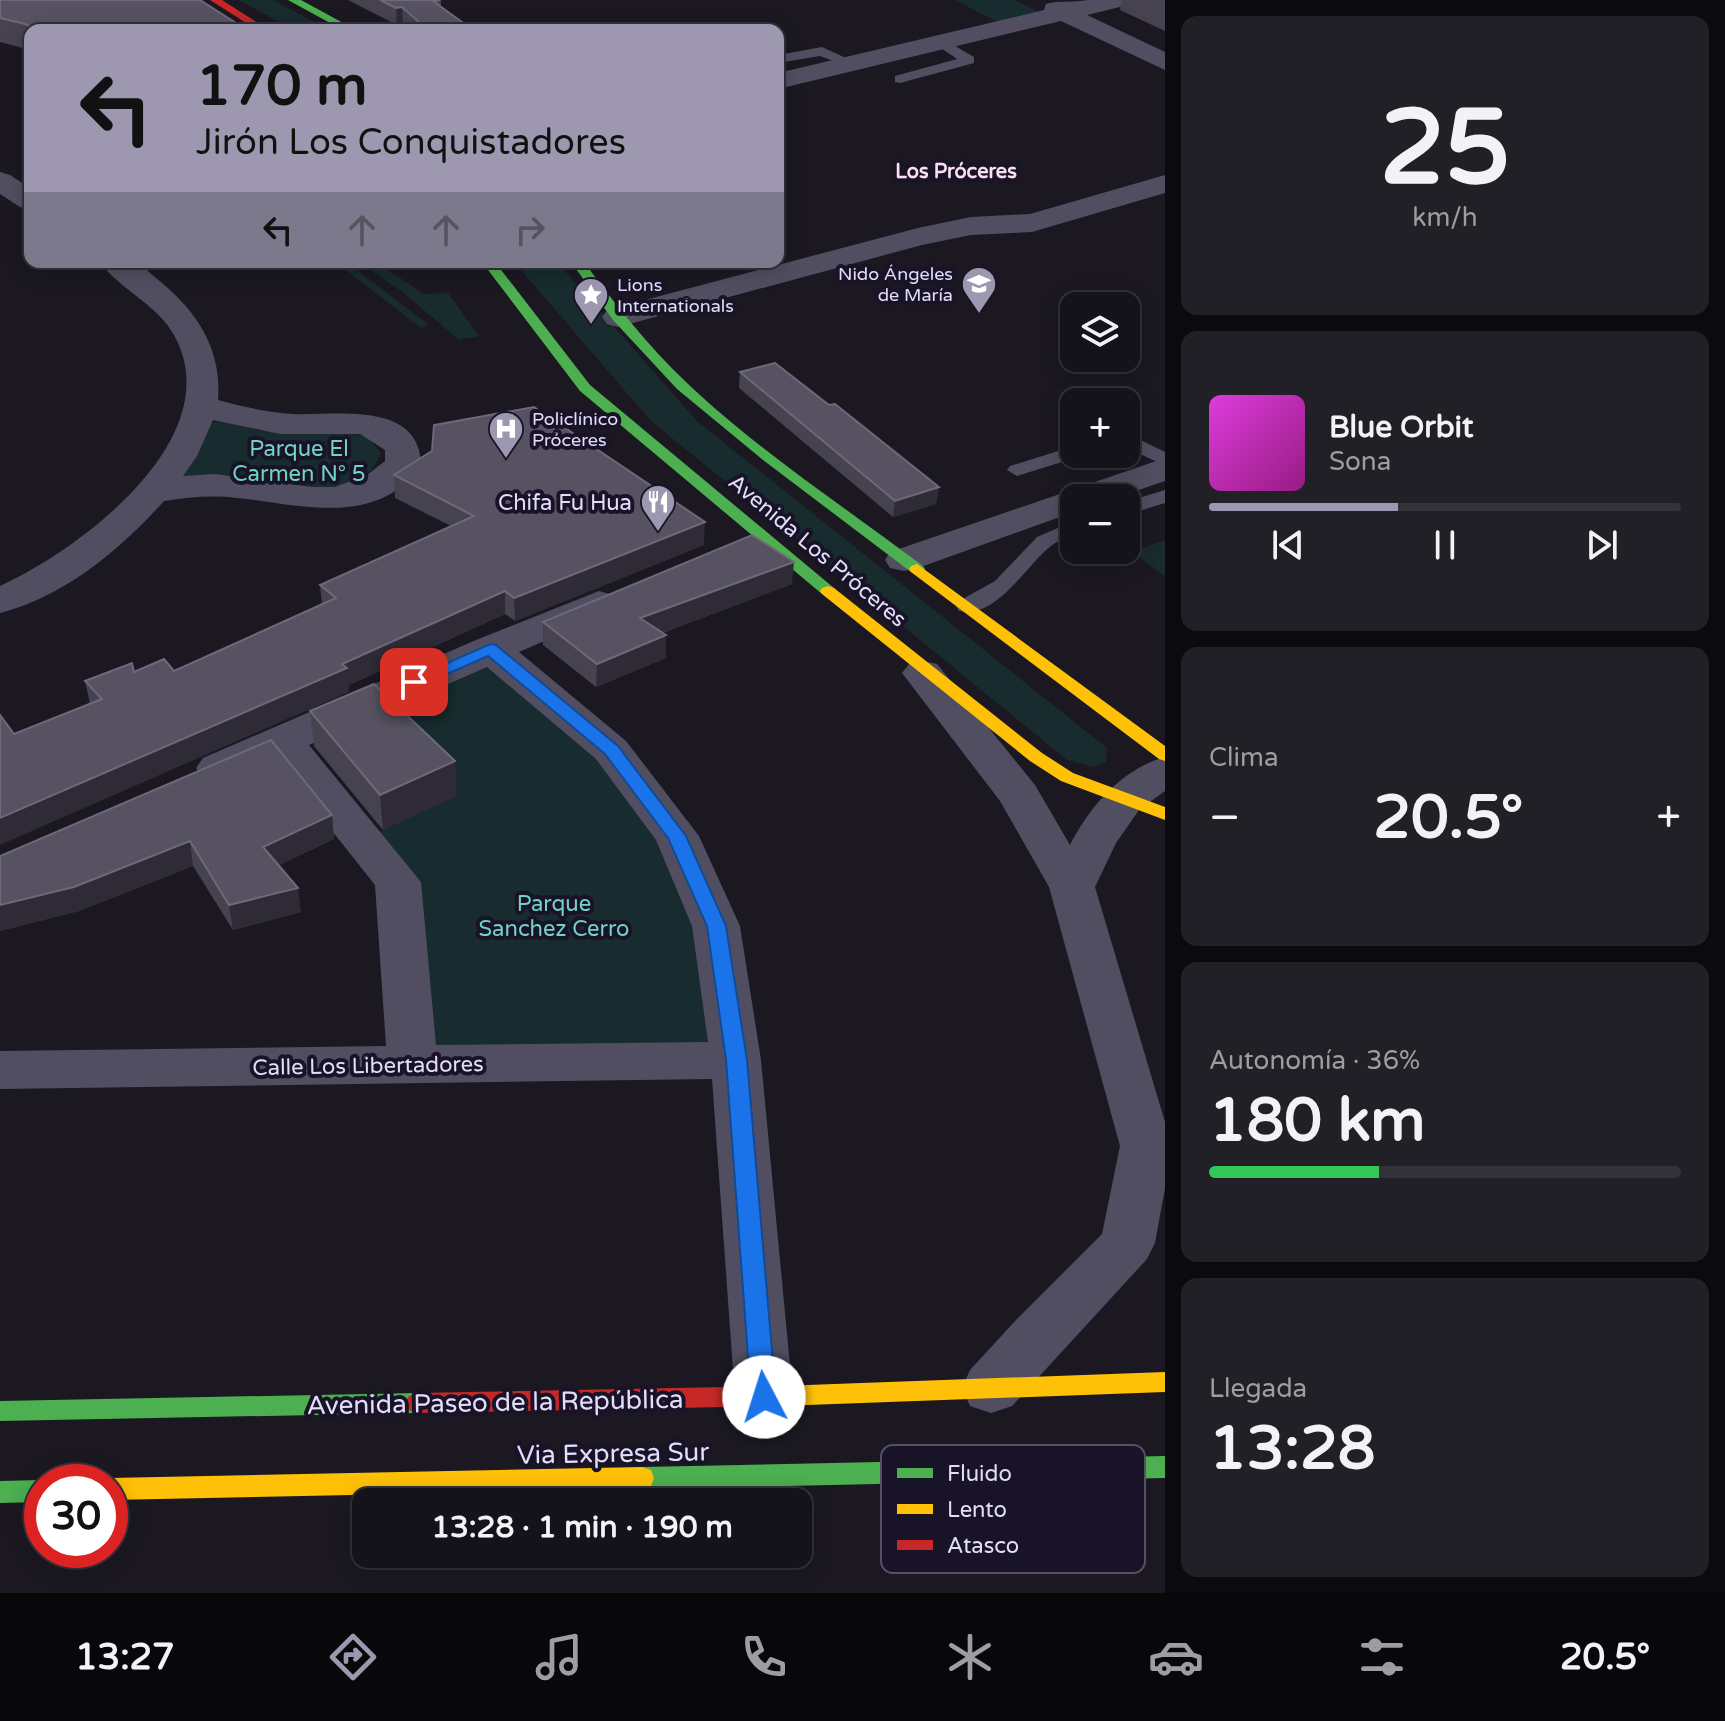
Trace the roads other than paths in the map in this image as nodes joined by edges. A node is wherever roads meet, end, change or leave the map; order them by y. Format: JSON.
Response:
{"nodes":[{"id":1,"x":215,"y":0,"type":"edge"},
{"id":2,"x":293,"y":0,"type":"edge"},
{"id":3,"x":1036,"y":0,"type":"edge"},
{"id":4,"x":1119,"y":0,"type":"edge"},
{"id":5,"x":1065,"y":14,"type":"junction"},
{"id":6,"x":254,"y":24,"type":"edge"},
{"id":7,"x":339,"y":24,"type":"edge"},
{"id":8,"x":943,"y":43,"type":"junction"},
{"id":9,"x":784,"y":58,"type":"edge"},
{"id":10,"x":1165,"y":62,"type":"edge"},
{"id":11,"x":852,"y":64,"type":"junction"},
{"id":12,"x":900,"y":79,"type":"dead end"},
{"id":13,"x":784,"y":80,"type":"edge"},
{"id":14,"x":0,"y":181,"type":"edge"},
{"id":15,"x":1165,"y":184,"type":"edge"},
{"id":16,"x":24,"y":197,"type":"edge"},
{"id":17,"x":124,"y":268,"type":"edge"},
{"id":18,"x":493,"y":268,"type":"edge"},
{"id":19,"x":581,"y":268,"type":"edge"},
{"id":20,"x":618,"y":317,"type":"junction"},
{"id":21,"x":200,"y":406,"type":"junction"},
{"id":22,"x":1140,"y":447,"type":"edge"},
{"id":23,"x":1060,"y":456,"type":"edge"},
{"id":24,"x":1165,"y":460,"type":"edge"},
{"id":25,"x":1165,"y":469,"type":"edge"},
{"id":26,"x":1017,"y":470,"type":"dead end"},
{"id":27,"x":1120,"y":484,"type":"edge"},
{"id":28,"x":153,"y":491,"type":"junction"},
{"id":29,"x":1165,"y":496,"type":"edge"},
{"id":30,"x":1140,"y":504,"type":"edge"},
{"id":31,"x":1060,"y":505,"type":"edge"},
{"id":32,"x":1060,"y":534,"type":"edge"},
{"id":33,"x":904,"y":560,"type":"junction"},
{"id":34,"x":631,"y":590,"type":"edge"},
{"id":35,"x":0,"y":601,"type":"edge"},
{"id":36,"x":967,"y":606,"type":"junction"},
{"id":37,"x":490,"y":649,"type":"junction"},
{"id":38,"x":914,"y":662,"type":"junction"},
{"id":39,"x":282,"y":740,"type":"junction"},
{"id":40,"x":1165,"y":755,"type":"edge"},
{"id":41,"x":1165,"y":771,"type":"edge"},
{"id":42,"x":183,"y":784,"type":"edge"},
{"id":43,"x":1144,"y":807,"type":"edge"},
{"id":44,"x":1072,"y":887,"type":"junction"},
{"id":45,"x":736,"y":1060,"type":"junction"},
{"id":46,"x":413,"y":1064,"type":"junction"},
{"id":47,"x":0,"y":1070,"type":"edge"},
{"id":48,"x":1165,"y":1382,"type":"edge"},
{"id":49,"x":991,"y":1388,"type":"junction"},
{"id":50,"x":764,"y":1397,"type":"junction"},
{"id":51,"x":0,"y":1411,"type":"edge"},
{"id":52,"x":1145,"y":1467,"type":"edge"},
{"id":53,"x":1165,"y":1467,"type":"edge"},
{"id":54,"x":881,"y":1473,"type":"edge"},
{"id":55,"x":128,"y":1489,"type":"edge"},
{"id":56,"x":24,"y":1491,"type":"edge"},
{"id":57,"x":0,"y":1492,"type":"edge"}],
"edges":[{"from":1,"to":6,"type":"main road"},
{"from":2,"to":7,"type":"main road"},
{"from":3,"to":5,"type":"street"},
{"from":4,"to":5,"type":"street"},
{"from":5,"to":8,"type":"street"},
{"from":5,"to":10,"type":"street"},
{"from":8,"to":11,"type":"street"},
{"from":8,"to":12,"type":"lane"},
{"from":9,"to":11,"type":"lane"},
{"from":11,"to":13,"type":"street"},
{"from":14,"to":16,"type":"street"},
{"from":15,"to":20,"type":"street"},
{"from":17,"to":21,"type":"street"},
{"from":18,"to":38,"type":"main road","name":"Avenida Los Próceres"},
{"from":19,"to":20,"type":"main road","name":"Avenida Los Próceres"},
{"from":20,"to":33,"type":"main road","name":"Avenida Los Próceres"},
{"from":21,"to":28,"type":"street"},
{"from":21,"to":28,"type":"street"},
{"from":22,"to":24,"type":"lane"},
{"from":23,"to":26,"type":"lane"},
{"from":25,"to":27,"type":"street"},
{"from":28,"to":35,"type":"street"},
{"from":29,"to":30,"type":"lane"},
{"from":31,"to":33,"type":"street"},
{"from":32,"to":36,"type":"lane"},
{"from":33,"to":36,"type":"main road","name":"Avenida Los Próceres"},
{"from":34,"to":37,"type":"street"},
{"from":36,"to":40,"type":"main road","name":"Avenida Los Próceres"},
{"from":37,"to":39,"type":"street"},
{"from":37,"to":45,"type":"street"},
{"from":38,"to":43,"type":"main road","name":"Avenida Los Próceres"},
{"from":38,"to":44,"type":"street"},
{"from":39,"to":42,"type":"street"},
{"from":39,"to":46,"type":"street"},
{"from":41,"to":43,"type":"street"},
{"from":43,"to":44,"type":"street"},
{"from":44,"to":49,"type":"street"},
{"from":45,"to":46,"type":"street","name":"Calle Los Libertadores"},
{"from":45,"to":50,"type":"street"},
{"from":46,"to":47,"type":"street","name":"Calle Los Libertadores"},
{"from":48,"to":49,"type":"main road","name":"Avenida Paseo de la República"},
{"from":49,"to":50,"type":"main road","name":"Avenida Paseo de la República"},
{"from":50,"to":51,"type":"main road","name":"Avenida Paseo de la República"},
{"from":52,"to":53,"type":"main road","name":"Via Expresa Sur"},
{"from":54,"to":55,"type":"main road","name":"Via Expresa Sur"},
{"from":56,"to":57,"type":"main road"}]}
